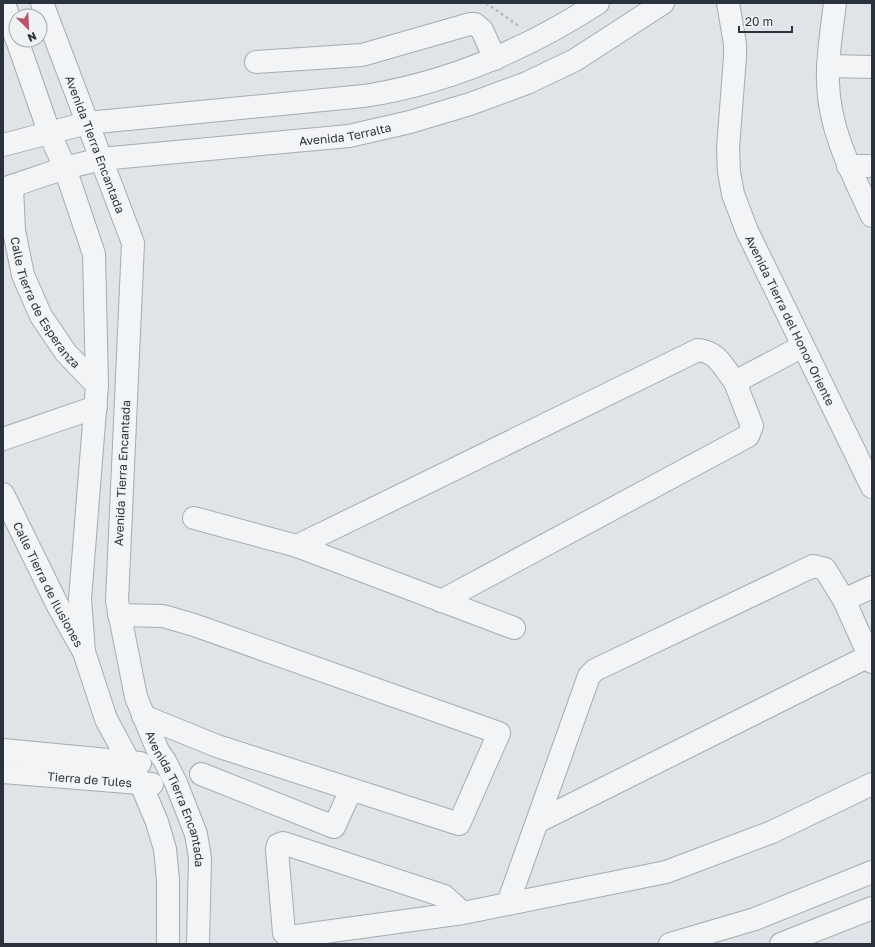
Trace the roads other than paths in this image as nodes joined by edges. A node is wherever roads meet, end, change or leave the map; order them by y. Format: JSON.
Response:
{"nodes":[{"id":1,"x":4,"y":3,"type":"edge"},
{"id":2,"x":42,"y":3,"type":"edge"},
{"id":3,"x":598,"y":3,"type":"edge"},
{"id":4,"x":663,"y":3,"type":"edge"},
{"id":5,"x":728,"y":3,"type":"edge"},
{"id":6,"x":836,"y":3,"type":"edge"},
{"id":7,"x":8,"y":15,"type":"edge"},
{"id":8,"x":19,"y":48,"type":"edge"},
{"id":9,"x":495,"y":59,"type":"junction"},
{"id":10,"x":256,"y":62,"type":"dead end"},
{"id":11,"x":828,"y":66,"type":"junction"},
{"id":12,"x":872,"y":67,"type":"edge"},
{"id":13,"x":88,"y":123,"type":"junction"},
{"id":14,"x":49,"y":132,"type":"junction"},
{"id":15,"x":3,"y":145,"type":"edge"},
{"id":16,"x":101,"y":159,"type":"junction"},
{"id":17,"x":848,"y":166,"type":"junction"},
{"id":18,"x":872,"y":166,"type":"edge"},
{"id":19,"x":65,"y":168,"type":"junction"},
{"id":20,"x":8,"y":188,"type":"edge"},
{"id":21,"x":872,"y":216,"type":"edge"},
{"id":22,"x":803,"y":346,"type":"junction"},
{"id":23,"x":735,"y":382,"type":"junction"},
{"id":24,"x":97,"y":385,"type":"junction"},
{"id":25,"x":96,"y":407,"type":"junction"},
{"id":26,"x":3,"y":439,"type":"edge"},
{"id":27,"x":872,"y":487,"type":"edge"},
{"id":28,"x":3,"y":494,"type":"edge"},
{"id":29,"x":194,"y":518,"type":"dead end"},
{"id":30,"x":297,"y":546,"type":"junction"},
{"id":31,"x":872,"y":587,"type":"edge"},
{"id":32,"x":844,"y":600,"type":"junction"},
{"id":33,"x":441,"y":601,"type":"junction"},
{"id":34,"x":119,"y":615,"type":"junction"},
{"id":35,"x":514,"y":628,"type":"dead end"},
{"id":36,"x":84,"y":652,"type":"junction"},
{"id":37,"x":870,"y":659,"type":"edge"},
{"id":38,"x":143,"y":716,"type":"junction"},
{"id":39,"x":3,"y":750,"type":"edge"},
{"id":40,"x":165,"y":762,"type":"junction"},
{"id":41,"x":130,"y":763,"type":"junction"},
{"id":42,"x":3,"y":772,"type":"edge"},
{"id":43,"x":201,"y":774,"type":"dead end"},
{"id":44,"x":176,"y":783,"type":"junction"},
{"id":45,"x":141,"y":784,"type":"junction"},
{"id":46,"x":872,"y":784,"type":"edge"},
{"id":47,"x":351,"y":790,"type":"junction"},
{"id":48,"x":537,"y":822,"type":"junction"},
{"id":49,"x":872,"y":872,"type":"edge"},
{"id":50,"x":508,"y":903,"type":"junction"},
{"id":51,"x":872,"y":908,"type":"edge"},
{"id":52,"x":463,"y":913,"type":"junction"},
{"id":53,"x":168,"y":944,"type":"edge"},
{"id":54,"x":198,"y":944,"type":"edge"},
{"id":55,"x":670,"y":944,"type":"edge"},
{"id":56,"x":780,"y":944,"type":"edge"}],
"edges":[{"from":1,"to":7,"type":"street"},
{"from":2,"to":13,"type":"street","name":"Avenida Tierra Encantada"},
{"from":3,"to":9,"type":"street"},
{"from":4,"to":16,"type":"street","name":"Avenida Terralta"},
{"from":5,"to":22,"type":"street","name":"Avenida Tierra del Honor Oriente"},
{"from":6,"to":11,"type":"street"},
{"from":8,"to":14,"type":"street"},
{"from":9,"to":10,"type":"street"},
{"from":9,"to":13,"type":"street"},
{"from":11,"to":12,"type":"street"},
{"from":11,"to":17,"type":"street"},
{"from":13,"to":14,"type":"street"},
{"from":13,"to":16,"type":"street","name":"Avenida Tierra Encantada"},
{"from":14,"to":15,"type":"street"},
{"from":14,"to":19,"type":"street"},
{"from":16,"to":19,"type":"street","name":"Avenida Terralta"},
{"from":16,"to":34,"type":"street","name":"Avenida Tierra Encantada"},
{"from":17,"to":18,"type":"street"},
{"from":17,"to":21,"type":"street"},
{"from":19,"to":20,"type":"street","name":"Avenida Terralta"},
{"from":19,"to":24,"type":"street"},
{"from":20,"to":24,"type":"street","name":"Calle Tierra de Esperanza"},
{"from":22,"to":23,"type":"street"},
{"from":22,"to":27,"type":"street","name":"Avenida Tierra del Honor Oriente"},
{"from":23,"to":30,"type":"street"},
{"from":23,"to":33,"type":"street"},
{"from":24,"to":25,"type":"street"},
{"from":25,"to":26,"type":"street"},
{"from":25,"to":36,"type":"street"},
{"from":28,"to":36,"type":"street","name":"Calle Tierra de Ilusiones"},
{"from":29,"to":30,"type":"street"},
{"from":30,"to":33,"type":"street"},
{"from":31,"to":32,"type":"street"},
{"from":32,"to":37,"type":"street"},
{"from":32,"to":48,"type":"street"},
{"from":33,"to":35,"type":"street"},
{"from":34,"to":38,"type":"street","name":"Avenida Tierra Encantada"},
{"from":34,"to":47,"type":"street"},
{"from":36,"to":41,"type":"street"},
{"from":37,"to":48,"type":"street"},
{"from":38,"to":40,"type":"street","name":"Avenida Tierra Encantada"},
{"from":38,"to":47,"type":"street"},
{"from":39,"to":41,"type":"street","name":"Tierra de Tules"},
{"from":40,"to":41,"type":"street","name":"Tierra de Tules"},
{"from":40,"to":44,"type":"street","name":"Avenida Tierra Encantada"},
{"from":41,"to":45,"type":"street"},
{"from":42,"to":45,"type":"street","name":"Tierra de Tules"},
{"from":43,"to":47,"type":"street"},
{"from":44,"to":45,"type":"street","name":"Tierra de Tules"},
{"from":44,"to":54,"type":"street","name":"Avenida Tierra Encantada"},
{"from":45,"to":53,"type":"street"},
{"from":46,"to":50,"type":"street"},
{"from":48,"to":50,"type":"street"},
{"from":49,"to":55,"type":"street"},
{"from":50,"to":52,"type":"street"},
{"from":51,"to":56,"type":"street"},
{"from":52,"to":52,"type":"street"}]}
